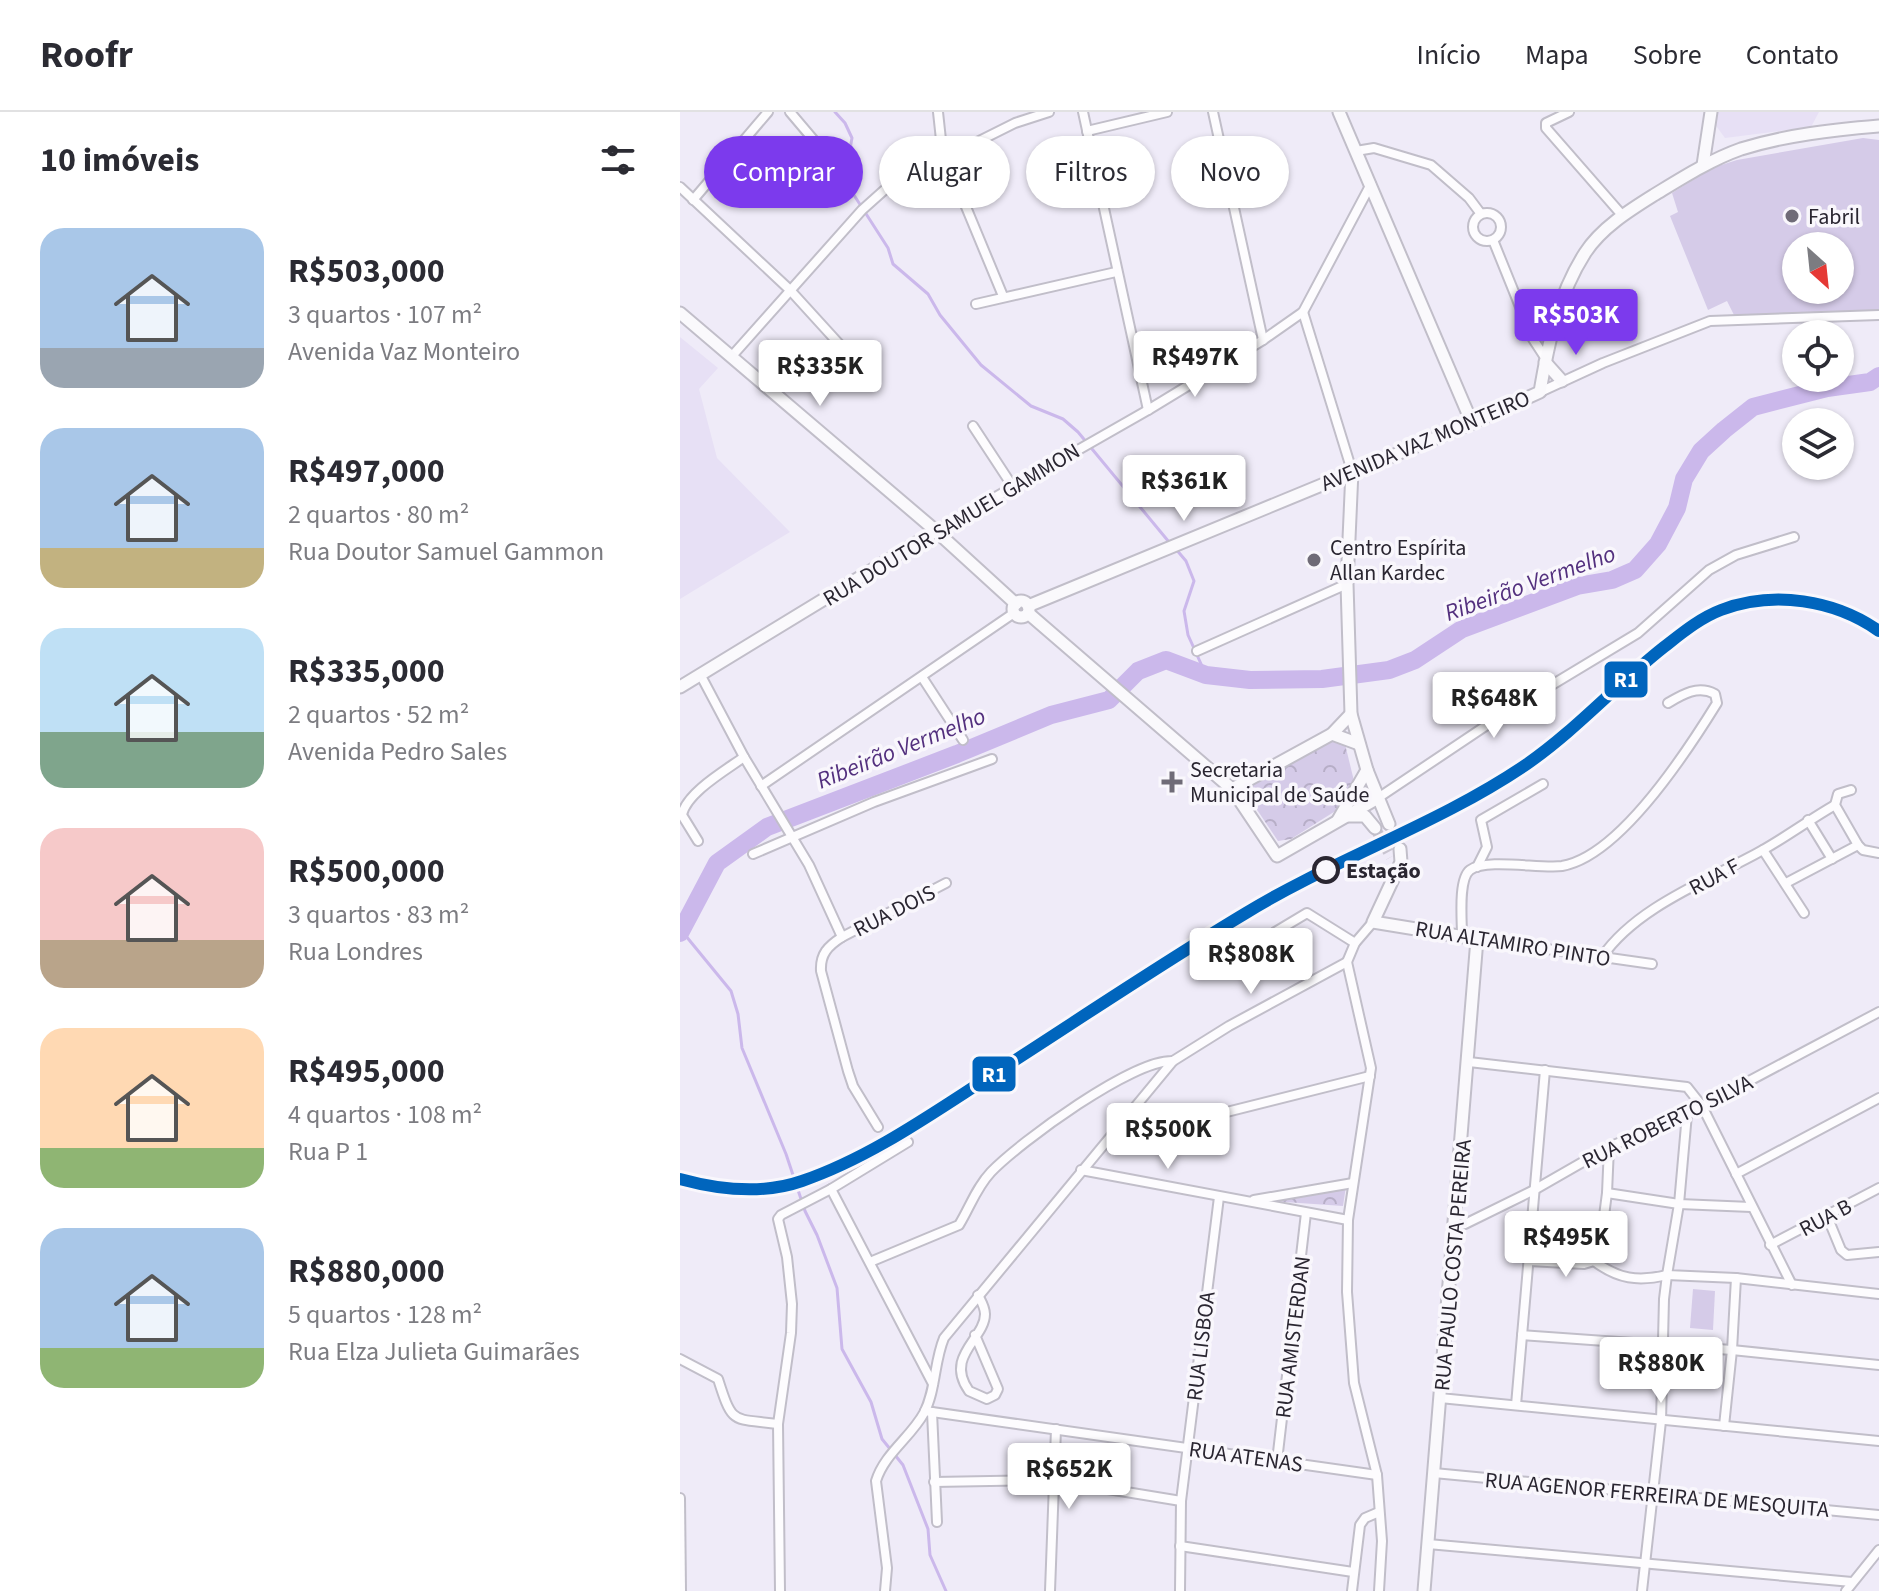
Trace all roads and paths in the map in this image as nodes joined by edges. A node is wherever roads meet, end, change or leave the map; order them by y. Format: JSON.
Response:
{"nodes":[{"id":1,"x":768,"y":112,"type":"edge"},
{"id":2,"x":790,"y":112,"type":"edge"},
{"id":3,"x":938,"y":112,"type":"edge"},
{"id":4,"x":1049,"y":112,"type":"edge"},
{"id":5,"x":1083,"y":112,"type":"edge"},
{"id":6,"x":1167,"y":112,"type":"edge"},
{"id":7,"x":1213,"y":112,"type":"edge"},
{"id":8,"x":1339,"y":112,"type":"edge"},
{"id":9,"x":1569,"y":112,"type":"edge"},
{"id":10,"x":1711,"y":112,"type":"edge"},
{"id":11,"x":1879,"y":126,"type":"edge"},
{"id":12,"x":1087,"y":131,"type":"junction"},
{"id":13,"x":810,"y":136,"type":"edge"},
{"id":14,"x":941,"y":136,"type":"edge"},
{"id":15,"x":989,"y":136,"type":"edge"},
{"id":16,"x":1356,"y":151,"type":"junction"},
{"id":17,"x":1703,"y":165,"type":"junction"},
{"id":18,"x":1371,"y":184,"type":"junction"},
{"id":19,"x":680,"y":187,"type":"edge"},
{"id":20,"x":879,"y":193,"type":"edge"},
{"id":21,"x":693,"y":200,"type":"junction"},
{"id":22,"x":966,"y":208,"type":"edge"},
{"id":23,"x":1481,"y":214,"type":"junction"},
{"id":24,"x":1622,"y":215,"type":"junction"},
{"id":25,"x":1493,"y":240,"type":"junction"},
{"id":26,"x":1116,"y":272,"type":"junction"},
{"id":27,"x":790,"y":290,"type":"junction"},
{"id":28,"x":1003,"y":296,"type":"junction"},
{"id":29,"x":976,"y":304,"type":"dead end"},
{"id":30,"x":1303,"y":312,"type":"junction"},
{"id":31,"x":680,"y":313,"type":"edge"},
{"id":32,"x":1879,"y":315,"type":"edge"},
{"id":33,"x":1263,"y":340,"type":"junction"},
{"id":34,"x":732,"y":356,"type":"junction"},
{"id":35,"x":1545,"y":360,"type":"junction"},
{"id":36,"x":861,"y":368,"type":"dead end"},
{"id":37,"x":1562,"y":381,"type":"junction"},
{"id":38,"x":1540,"y":392,"type":"junction"},
{"id":39,"x":1520,"y":402,"type":"junction"},
{"id":40,"x":1148,"y":410,"type":"junction"},
{"id":41,"x":1472,"y":423,"type":"junction"},
{"id":42,"x":973,"y":426,"type":"dead end"},
{"id":43,"x":1352,"y":471,"type":"junction"},
{"id":44,"x":1013,"y":487,"type":"junction"},
{"id":45,"x":936,"y":531,"type":"junction"},
{"id":46,"x":1794,"y":537,"type":"dead end"},
{"id":47,"x":1347,"y":584,"type":"junction"},
{"id":48,"x":1015,"y":608,"type":"junction"},
{"id":49,"x":1028,"y":610,"type":"junction"},
{"id":50,"x":1197,"y":651,"type":"dead end"},
{"id":51,"x":700,"y":674,"type":"junction"},
{"id":52,"x":922,"y":677,"type":"junction"},
{"id":53,"x":680,"y":687,"type":"edge"},
{"id":54,"x":1668,"y":703,"type":"dead end"},
{"id":55,"x":1351,"y":714,"type":"junction"},
{"id":56,"x":1332,"y":734,"type":"junction"},
{"id":57,"x":963,"y":740,"type":"dead end"},
{"id":58,"x":1359,"y":744,"type":"junction"},
{"id":59,"x":744,"y":757,"type":"junction"},
{"id":60,"x":992,"y":759,"type":"dead end"},
{"id":61,"x":1367,"y":770,"type":"junction"},
{"id":62,"x":1543,"y":784,"type":"dead end"},
{"id":63,"x":761,"y":786,"type":"junction"},
{"id":64,"x":1232,"y":789,"type":"junction"},
{"id":65,"x":1851,"y":790,"type":"dead end"},
{"id":66,"x":1378,"y":798,"type":"junction"},
{"id":67,"x":1835,"y":805,"type":"junction"},
{"id":68,"x":1337,"y":820,"type":"junction"},
{"id":69,"x":1808,"y":820,"type":"junction"},
{"id":70,"x":1389,"y":824,"type":"tunnel mouth"},
{"id":71,"x":1375,"y":828,"type":"dead end"},
{"id":72,"x":792,"y":834,"type":"junction"},
{"id":73,"x":698,"y":841,"type":"dead end"},
{"id":74,"x":1858,"y":845,"type":"junction"},
{"id":75,"x":1763,"y":850,"type":"junction"},
{"id":76,"x":1395,"y":853,"type":"tunnel mouth"},
{"id":77,"x":1879,"y":853,"type":"edge"},
{"id":78,"x":753,"y":854,"type":"dead end"},
{"id":79,"x":1832,"y":859,"type":"junction"},
{"id":80,"x":1477,"y":867,"type":"junction"},
{"id":81,"x":946,"y":883,"type":"dead end"},
{"id":82,"x":1786,"y":883,"type":"junction"},
{"id":83,"x":1804,"y":913,"type":"dead end"},
{"id":84,"x":1373,"y":922,"type":"junction"},
{"id":85,"x":1462,"y":935,"type":"junction"},
{"id":86,"x":842,"y":937,"type":"junction"},
{"id":87,"x":1477,"y":939,"type":"junction"},
{"id":88,"x":1355,"y":943,"type":"junction"},
{"id":89,"x":1602,"y":957,"type":"junction"},
{"id":90,"x":1230,"y":959,"type":"dead end"},
{"id":91,"x":1347,"y":962,"type":"junction"},
{"id":92,"x":1652,"y":964,"type":"dead end"},
{"id":93,"x":1879,"y":1012,"type":"edge"},
{"id":94,"x":1173,"y":1061,"type":"junction"},
{"id":95,"x":1469,"y":1062,"type":"junction"},
{"id":96,"x":1545,"y":1070,"type":"junction"},
{"id":97,"x":1370,"y":1076,"type":"junction"},
{"id":98,"x":1879,"y":1098,"type":"edge"},
{"id":99,"x":1702,"y":1106,"type":"junction"},
{"id":100,"x":1687,"y":1114,"type":"junction"},
{"id":101,"x":878,"y":1127,"type":"dead end"},
{"id":102,"x":1114,"y":1134,"type":"junction"},
{"id":103,"x":908,"y":1142,"type":"dead end"},
{"id":104,"x":1609,"y":1147,"type":"junction"},
{"id":105,"x":1081,"y":1170,"type":"junction"},
{"id":106,"x":1736,"y":1174,"type":"junction"},
{"id":107,"x":1353,"y":1183,"type":"junction"},
{"id":108,"x":1879,"y":1188,"type":"edge"},
{"id":109,"x":831,"y":1189,"type":"junction"},
{"id":110,"x":1534,"y":1190,"type":"junction"},
{"id":111,"x":1607,"y":1193,"type":"junction"},
{"id":112,"x":1219,"y":1197,"type":"junction"},
{"id":113,"x":1249,"y":1201,"type":"junction"},
{"id":114,"x":1679,"y":1204,"type":"junction"},
{"id":115,"x":1751,"y":1207,"type":"junction"},
{"id":116,"x":1306,"y":1213,"type":"junction"},
{"id":117,"x":1827,"y":1216,"type":"junction"},
{"id":118,"x":1348,"y":1220,"type":"junction"},
{"id":119,"x":1455,"y":1226,"type":"junction"},
{"id":120,"x":1770,"y":1245,"type":"junction"},
{"id":121,"x":1879,"y":1252,"type":"edge"},
{"id":122,"x":1529,"y":1261,"type":"junction"},
{"id":123,"x":1594,"y":1261,"type":"junction"},
{"id":124,"x":870,"y":1262,"type":"junction"},
{"id":125,"x":1667,"y":1275,"type":"junction"},
{"id":126,"x":1736,"y":1278,"type":"junction"},
{"id":127,"x":1792,"y":1285,"type":"junction"},
{"id":128,"x":1879,"y":1294,"type":"edge"},
{"id":129,"x":978,"y":1295,"type":"junction"},
{"id":130,"x":975,"y":1335,"type":"junction"},
{"id":131,"x":1522,"y":1335,"type":"junction"},
{"id":132,"x":1664,"y":1346,"type":"junction"},
{"id":133,"x":1732,"y":1350,"type":"junction"},
{"id":134,"x":683,"y":1364,"type":"edge"},
{"id":135,"x":1879,"y":1365,"type":"edge"},
{"id":136,"x":933,"y":1384,"type":"junction"},
{"id":137,"x":1440,"y":1398,"type":"junction"},
{"id":138,"x":1516,"y":1405,"type":"junction"},
{"id":139,"x":929,"y":1412,"type":"junction"},
{"id":140,"x":1661,"y":1421,"type":"junction"},
{"id":141,"x":778,"y":1424,"type":"junction"},
{"id":142,"x":1724,"y":1426,"type":"junction"},
{"id":143,"x":1056,"y":1429,"type":"junction"},
{"id":144,"x":1879,"y":1441,"type":"edge"},
{"id":145,"x":1187,"y":1448,"type":"junction"},
{"id":146,"x":1277,"y":1461,"type":"junction"},
{"id":147,"x":1434,"y":1473,"type":"junction"},
{"id":148,"x":1377,"y":1475,"type":"junction"},
{"id":149,"x":1053,"y":1480,"type":"junction"},
{"id":150,"x":934,"y":1482,"type":"junction"},
{"id":151,"x":1653,"y":1493,"type":"junction"},
{"id":152,"x":680,"y":1498,"type":"edge"},
{"id":153,"x":1181,"y":1501,"type":"junction"},
{"id":154,"x":1379,"y":1512,"type":"junction"},
{"id":155,"x":1879,"y":1515,"type":"edge"},
{"id":156,"x":937,"y":1522,"type":"dead end"},
{"id":157,"x":1428,"y":1544,"type":"junction"},
{"id":158,"x":1180,"y":1546,"type":"junction"},
{"id":159,"x":1879,"y":1550,"type":"edge"},
{"id":160,"x":1645,"y":1562,"type":"junction"},
{"id":161,"x":1353,"y":1572,"type":"junction"},
{"id":162,"x":1852,"y":1582,"type":"junction"},
{"id":163,"x":681,"y":1591,"type":"edge"},
{"id":164,"x":780,"y":1591,"type":"edge"},
{"id":165,"x":885,"y":1591,"type":"edge"},
{"id":166,"x":1050,"y":1591,"type":"edge"},
{"id":167,"x":1180,"y":1591,"type":"edge"},
{"id":168,"x":1352,"y":1591,"type":"edge"},
{"id":169,"x":1379,"y":1591,"type":"edge"},
{"id":170,"x":1424,"y":1591,"type":"edge"},
{"id":171,"x":1642,"y":1591,"type":"edge"},
{"id":172,"x":1846,"y":1591,"type":"edge"}],
"edges":[{"from":1,"to":21,"type":"street"},
{"from":2,"to":13,"type":"street"},
{"from":3,"to":14,"type":"street"},
{"from":4,"to":15,"type":"street"},
{"from":5,"to":12,"type":"street"},
{"from":6,"to":12,"type":"street"},
{"from":7,"to":33,"type":"street"},
{"from":8,"to":16,"type":"main road"},
{"from":9,"to":24,"type":"street"},
{"from":10,"to":17,"type":"main road"},
{"from":11,"to":17,"type":"main road"},
{"from":12,"to":26,"type":"street"},
{"from":16,"to":18,"type":"main road"},
{"from":16,"to":23,"type":"street"},
{"from":17,"to":24,"type":"main road"},
{"from":18,"to":30,"type":"street","name":"RUA DOUTOR SAMUEL GAMMON"},
{"from":18,"to":41,"type":"main road"},
{"from":19,"to":21,"type":"street"},
{"from":20,"to":27,"type":"street"},
{"from":21,"to":27,"type":"street"},
{"from":22,"to":28,"type":"street"},
{"from":23,"to":25,"type":"street"},
{"from":23,"to":25,"type":"street"},
{"from":24,"to":35,"type":"main road"},
{"from":25,"to":35,"type":"street"},
{"from":26,"to":28,"type":"street"},
{"from":26,"to":40,"type":"street"},
{"from":27,"to":34,"type":"street"},
{"from":27,"to":36,"type":"street"},
{"from":28,"to":29,"type":"street"},
{"from":30,"to":33,"type":"street","name":"RUA DOUTOR SAMUEL GAMMON"},
{"from":30,"to":43,"type":"street"},
{"from":31,"to":34,"type":"main road"},
{"from":32,"to":37,"type":"street","name":"AVENIDA VAZ MONTEIRO"},
{"from":33,"to":40,"type":"street","name":"RUA DOUTOR SAMUEL GAMMON"},
{"from":34,"to":45,"type":"main road"},
{"from":35,"to":37,"type":"main road"},
{"from":35,"to":38,"type":"main road"},
{"from":35,"to":39,"type":"main road"},
{"from":37,"to":38,"type":"street","name":"AVENIDA VAZ MONTEIRO"},
{"from":38,"to":39,"type":"main road","name":"AVENIDA VAZ MONTEIRO"},
{"from":39,"to":41,"type":"main road","name":"AVENIDA VAZ MONTEIRO"},
{"from":40,"to":44,"type":"street","name":"RUA DOUTOR SAMUEL GAMMON"},
{"from":41,"to":43,"type":"main road","name":"AVENIDA VAZ MONTEIRO"},
{"from":42,"to":44,"type":"street"},
{"from":43,"to":47,"type":"main road"},
{"from":43,"to":49,"type":"main road","name":"AVENIDA VAZ MONTEIRO"},
{"from":44,"to":45,"type":"street","name":"RUA DOUTOR SAMUEL GAMMON"},
{"from":45,"to":48,"type":"main road"},
{"from":45,"to":51,"type":"main road","name":"RUA DOUTOR SAMUEL GAMMON"},
{"from":46,"to":66,"type":"street"},
{"from":47,"to":50,"type":"street"},
{"from":47,"to":55,"type":"main road"},
{"from":48,"to":49,"type":"main road"},
{"from":48,"to":52,"type":"street"},
{"from":49,"to":64,"type":"main road"},
{"from":51,"to":53,"type":"main road","name":"RUA DOUTOR SAMUEL GAMMON"},
{"from":51,"to":59,"type":"street"},
{"from":52,"to":57,"type":"street"},
{"from":52,"to":63,"type":"street"},
{"from":54,"to":80,"type":"street"},
{"from":55,"to":56,"type":"main road"},
{"from":55,"to":58,"type":"main road"},
{"from":56,"to":58,"type":"main road"},
{"from":56,"to":64,"type":"main road"},
{"from":58,"to":61,"type":"main road"},
{"from":59,"to":63,"type":"street"},
{"from":59,"to":73,"type":"street"},
{"from":60,"to":72,"type":"street"},
{"from":61,"to":66,"type":"main road"},
{"from":61,"to":68,"type":"main road"},
{"from":62,"to":80,"type":"street"},
{"from":63,"to":72,"type":"street"},
{"from":64,"to":68,"type":"main road"},
{"from":65,"to":67,"type":"street","name":"RUA F"},
{"from":66,"to":68,"type":"main road"},
{"from":66,"to":70,"type":"main road"},
{"from":67,"to":69,"type":"street","name":"RUA F"},
{"from":67,"to":74,"type":"street"},
{"from":68,"to":71,"type":"main road"},
{"from":69,"to":75,"type":"street","name":"RUA F"},
{"from":69,"to":79,"type":"street"},
{"from":72,"to":78,"type":"street"},
{"from":72,"to":86,"type":"street"},
{"from":74,"to":77,"type":"street"},
{"from":74,"to":79,"type":"street"},
{"from":75,"to":82,"type":"street"},
{"from":75,"to":89,"type":"street","name":"RUA F"},
{"from":76,"to":84,"type":"main road"},
{"from":79,"to":82,"type":"street"},
{"from":80,"to":85,"type":"street"},
{"from":81,"to":86,"type":"street","name":"RUA DOIS"},
{"from":82,"to":83,"type":"street"},
{"from":84,"to":85,"type":"main road","name":"RUA ALTAMIRO PINTO"},
{"from":84,"to":88,"type":"street"},
{"from":85,"to":87,"type":"main road","name":"RUA ALTAMIRO PINTO"},
{"from":86,"to":101,"type":"street"},
{"from":87,"to":89,"type":"street","name":"RUA ALTAMIRO PINTO"},
{"from":87,"to":95,"type":"main road","name":"RUA PAULO COSTA PEREIRA"},
{"from":88,"to":90,"type":"street"},
{"from":88,"to":91,"type":"street"},
{"from":89,"to":92,"type":"street","name":"RUA ALTAMIRO PINTO"},
{"from":91,"to":94,"type":"street"},
{"from":91,"to":97,"type":"street"},
{"from":93,"to":99,"type":"street","name":"RUA ROBERTO SILVA"},
{"from":94,"to":102,"type":"street"},
{"from":94,"to":124,"type":"street"},
{"from":95,"to":96,"type":"street"},
{"from":95,"to":119,"type":"main road","name":"RUA PAULO COSTA PEREIRA"},
{"from":96,"to":99,"type":"street"},
{"from":96,"to":110,"type":"street"},
{"from":97,"to":102,"type":"street"},
{"from":97,"to":107,"type":"street"},
{"from":98,"to":106,"type":"street"},
{"from":99,"to":100,"type":"street","name":"RUA ROBERTO SILVA"},
{"from":99,"to":106,"type":"street"},
{"from":100,"to":104,"type":"street","name":"RUA ROBERTO SILVA"},
{"from":100,"to":114,"type":"street"},
{"from":102,"to":105,"type":"street"},
{"from":103,"to":109,"type":"street"},
{"from":104,"to":110,"type":"street","name":"RUA ROBERTO SILVA"},
{"from":104,"to":111,"type":"street"},
{"from":105,"to":112,"type":"street"},
{"from":105,"to":129,"type":"street"},
{"from":106,"to":115,"type":"street"},
{"from":107,"to":113,"type":"street"},
{"from":107,"to":118,"type":"street"},
{"from":108,"to":117,"type":"street","name":"RUA B"},
{"from":109,"to":124,"type":"street"},
{"from":109,"to":141,"type":"street"},
{"from":110,"to":119,"type":"street","name":"RUA ROBERTO SILVA"},
{"from":110,"to":122,"type":"street"},
{"from":111,"to":114,"type":"street"},
{"from":111,"to":123,"type":"street"},
{"from":112,"to":113,"type":"street"},
{"from":112,"to":145,"type":"street","name":"RUA LISBOA"},
{"from":113,"to":116,"type":"street"},
{"from":114,"to":115,"type":"street"},
{"from":114,"to":125,"type":"street"},
{"from":115,"to":120,"type":"street"},
{"from":116,"to":118,"type":"street"},
{"from":116,"to":146,"type":"street","name":"RUA AMISTERDAN"},
{"from":117,"to":120,"type":"street","name":"RUA B"},
{"from":117,"to":121,"type":"street"},
{"from":118,"to":148,"type":"street"},
{"from":119,"to":137,"type":"main road","name":"RUA PAULO COSTA PEREIRA"},
{"from":120,"to":127,"type":"street"},
{"from":122,"to":123,"type":"street"},
{"from":122,"to":131,"type":"street"},
{"from":123,"to":125,"type":"street"},
{"from":124,"to":136,"type":"street"},
{"from":125,"to":126,"type":"street"},
{"from":125,"to":132,"type":"street"},
{"from":126,"to":127,"type":"street"},
{"from":126,"to":133,"type":"street"},
{"from":127,"to":128,"type":"street"},
{"from":129,"to":130,"type":"street"},
{"from":129,"to":136,"type":"street"},
{"from":130,"to":130,"type":"street"},
{"from":131,"to":132,"type":"street"},
{"from":131,"to":138,"type":"street"},
{"from":132,"to":133,"type":"street"},
{"from":132,"to":140,"type":"street"},
{"from":133,"to":135,"type":"street"},
{"from":133,"to":142,"type":"street"},
{"from":134,"to":141,"type":"street"},
{"from":136,"to":139,"type":"street"},
{"from":137,"to":138,"type":"street"},
{"from":137,"to":147,"type":"main road","name":"RUA PAULO COSTA PEREIRA"},
{"from":138,"to":140,"type":"street"},
{"from":139,"to":143,"type":"street","name":"RUA ATENAS"},
{"from":139,"to":150,"type":"street"},
{"from":139,"to":165,"type":"street"},
{"from":140,"to":142,"type":"street"},
{"from":140,"to":151,"type":"street"},
{"from":141,"to":164,"type":"street"},
{"from":142,"to":144,"type":"street"},
{"from":143,"to":145,"type":"street","name":"RUA ATENAS"},
{"from":143,"to":149,"type":"street"},
{"from":145,"to":146,"type":"street","name":"RUA ATENAS"},
{"from":145,"to":153,"type":"street","name":"RUA LISBOA"},
{"from":146,"to":148,"type":"street","name":"RUA ATENAS"},
{"from":147,"to":151,"type":"street","name":"RUA AGENOR FERREIRA DE MESQUITA"},
{"from":147,"to":157,"type":"main road","name":"RUA PAULO COSTA PEREIRA"},
{"from":148,"to":154,"type":"street"},
{"from":149,"to":150,"type":"street"},
{"from":149,"to":153,"type":"street"},
{"from":149,"to":166,"type":"street"},
{"from":150,"to":156,"type":"street"},
{"from":151,"to":155,"type":"street","name":"RUA AGENOR FERREIRA DE MESQUITA"},
{"from":151,"to":160,"type":"street"},
{"from":152,"to":163,"type":"street"},
{"from":153,"to":158,"type":"street","name":"RUA LISBOA"},
{"from":154,"to":161,"type":"street"},
{"from":154,"to":169,"type":"street"},
{"from":157,"to":160,"type":"street"},
{"from":157,"to":170,"type":"main road","name":"RUA PAULO COSTA PEREIRA"},
{"from":158,"to":161,"type":"street"},
{"from":158,"to":167,"type":"street","name":"RUA LISBOA"},
{"from":159,"to":162,"type":"street"},
{"from":160,"to":162,"type":"street"},
{"from":160,"to":171,"type":"street"},
{"from":161,"to":168,"type":"street"},
{"from":162,"to":172,"type":"street"}]}
